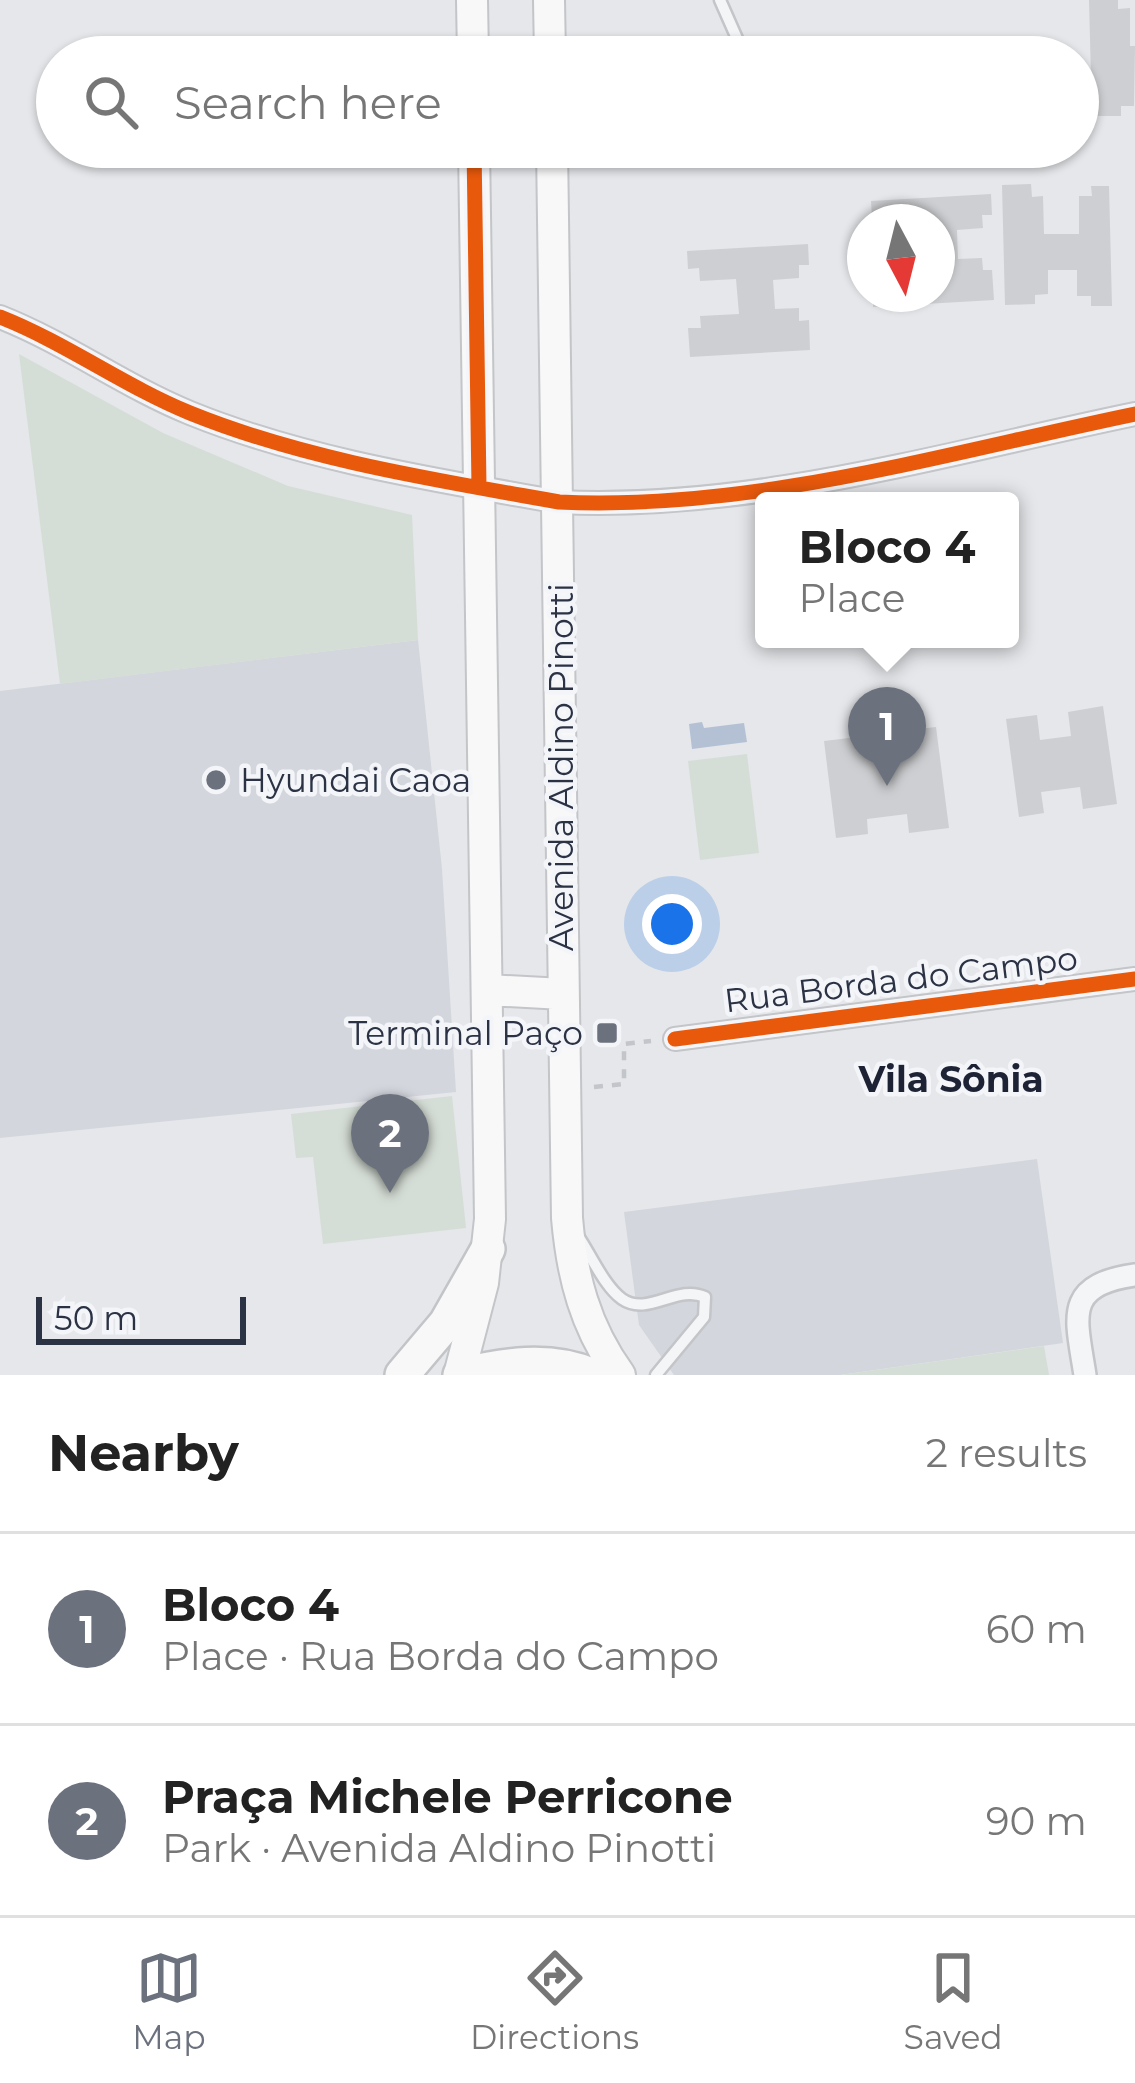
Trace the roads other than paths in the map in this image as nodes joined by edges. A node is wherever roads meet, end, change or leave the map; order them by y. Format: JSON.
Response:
{"nodes":[{"id":1,"x":472,"y":0,"type":"edge"},
{"id":2,"x":549,"y":0,"type":"edge"},
{"id":3,"x":720,"y":0,"type":"edge"},
{"id":4,"x":472,"y":36,"type":"edge"},
{"id":5,"x":550,"y":36,"type":"edge"},
{"id":6,"x":737,"y":36,"type":"edge"},
{"id":7,"x":474,"y":168,"type":"edge"},
{"id":8,"x":552,"y":168,"type":"edge"},
{"id":9,"x":0,"y":317,"type":"edge"},
{"id":10,"x":1135,"y":414,"type":"edge"},
{"id":11,"x":479,"y":487,"type":"junction"},
{"id":12,"x":559,"y":502,"type":"junction"},
{"id":13,"x":1135,"y":979,"type":"edge"},
{"id":14,"x":488,"y":990,"type":"junction"},
{"id":15,"x":563,"y":994,"type":"junction"},
{"id":16,"x":675,"y":1039,"type":"road end"},
{"id":17,"x":567,"y":1218,"type":"junction"},
{"id":18,"x":488,"y":1249,"type":"junction"},
{"id":19,"x":1135,"y":1275,"type":"edge"},
{"id":20,"x":402,"y":1375,"type":"edge"},
{"id":21,"x":460,"y":1375,"type":"edge"},
{"id":22,"x":591,"y":1375,"type":"edge"},
{"id":23,"x":620,"y":1375,"type":"edge"},
{"id":24,"x":656,"y":1375,"type":"edge"},
{"id":25,"x":1085,"y":1375,"type":"edge"}],
"edges":[{"from":1,"to":4,"type":"main road"},
{"from":2,"to":5,"type":"main road"},
{"from":3,"to":6,"type":"lane"},
{"from":7,"to":11,"type":"main road"},
{"from":8,"to":12,"type":"main road","name":"Avenida Aldino Pinotti"},
{"from":9,"to":11,"type":"street"},
{"from":10,"to":12,"type":"street"},
{"from":11,"to":12,"type":"street"},
{"from":11,"to":14,"type":"main road"},
{"from":12,"to":15,"type":"main road","name":"Avenida Aldino Pinotti"},
{"from":13,"to":16,"type":"street","name":"Rua Borda do Campo"},
{"from":14,"to":15,"type":"main road"},
{"from":14,"to":18,"type":"main road"},
{"from":15,"to":17,"type":"main road","name":"Avenida Aldino Pinotti"},
{"from":17,"to":23,"type":"main road","name":"Avenida Aldino Pinotti"},
{"from":17,"to":24,"type":"lane"},
{"from":18,"to":20,"type":"main road"},
{"from":18,"to":21,"type":"main road"},
{"from":19,"to":25,"type":"street"},
{"from":21,"to":22,"type":"main road"}]}
